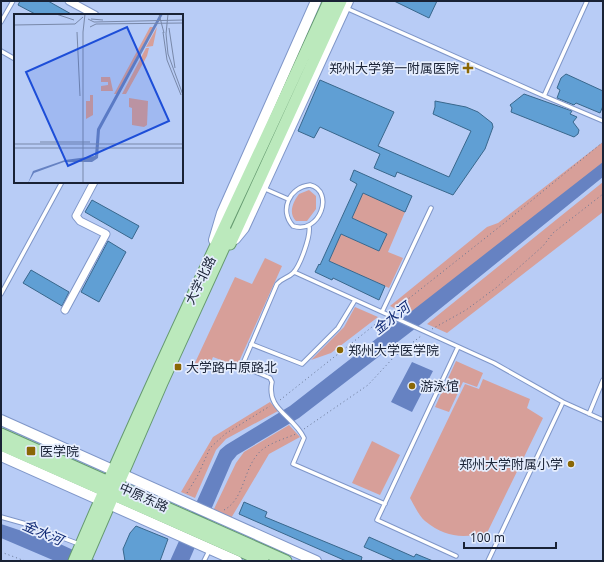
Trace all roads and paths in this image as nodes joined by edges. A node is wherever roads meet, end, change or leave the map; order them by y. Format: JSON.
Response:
{"nodes":[{"id":1,"x":13,"y":1,"type":"edge"},
{"id":2,"x":69,"y":1,"type":"edge"},
{"id":3,"x":316,"y":1,"type":"edge"},
{"id":4,"x":323,"y":1,"type":"edge"},
{"id":5,"x":329,"y":1,"type":"edge"},
{"id":6,"x":587,"y":1,"type":"edge"},
{"id":7,"x":342,"y":3,"type":"edge"},
{"id":8,"x":93,"y":14,"type":"edge"},
{"id":9,"x":1,"y":22,"type":"edge"},
{"id":10,"x":1,"y":51,"type":"edge"},
{"id":11,"x":14,"y":58,"type":"edge"},
{"id":12,"x":544,"y":96,"type":"junction"},
{"id":13,"x":603,"y":121,"type":"edge"},
{"id":14,"x":61,"y":183,"type":"edge"},
{"id":15,"x":93,"y":183,"type":"edge"},
{"id":16,"x":262,"y":188,"type":"junction"},
{"id":17,"x":246,"y":191,"type":"junction"},
{"id":18,"x":603,"y":194,"type":"edge"},
{"id":19,"x":288,"y":199,"type":"junction"},
{"id":20,"x":431,"y":208,"type":"dead end"},
{"id":21,"x":309,"y":226,"type":"junction"},
{"id":22,"x":214,"y":240,"type":"junction"},
{"id":23,"x":228,"y":247,"type":"junction"},
{"id":24,"x":294,"y":272,"type":"junction"},
{"id":25,"x":200,"y":290,"type":"junction"},
{"id":26,"x":1,"y":294,"type":"edge"},
{"id":27,"x":354,"y":300,"type":"junction"},
{"id":28,"x":65,"y":310,"type":"dead end"},
{"id":29,"x":382,"y":312,"type":"junction"},
{"id":30,"x":426,"y":332,"type":"junction"},
{"id":31,"x":251,"y":344,"type":"junction"},
{"id":32,"x":458,"y":346,"type":"junction"},
{"id":33,"x":603,"y":380,"type":"edge"},
{"id":34,"x":563,"y":402,"type":"junction"},
{"id":35,"x":589,"y":414,"type":"junction"},
{"id":36,"x":1,"y":420,"type":"edge"},
{"id":37,"x":603,"y":420,"type":"edge"},
{"id":38,"x":301,"y":431,"type":"junction"},
{"id":39,"x":1,"y":434,"type":"edge"},
{"id":40,"x":1,"y":444,"type":"edge"},
{"id":41,"x":1,"y":456,"type":"edge"},
{"id":42,"x":118,"y":472,"type":"junction"},
{"id":43,"x":109,"y":493,"type":"junction"},
{"id":44,"x":385,"y":504,"type":"junction"},
{"id":45,"x":215,"y":516,"type":"junction"},
{"id":46,"x":1,"y":517,"type":"edge"},
{"id":47,"x":210,"y":540,"type":"junction"},
{"id":48,"x":84,"y":551,"type":"edge"},
{"id":49,"x":1,"y":552,"type":"edge"},
{"id":50,"x":456,"y":556,"type":"dead end"},
{"id":51,"x":25,"y":561,"type":"edge"},
{"id":52,"x":74,"y":561,"type":"edge"},
{"id":53,"x":204,"y":561,"type":"edge"},
{"id":54,"x":237,"y":561,"type":"edge"},
{"id":55,"x":263,"y":561,"type":"edge"},
{"id":56,"x":286,"y":561,"type":"edge"},
{"id":57,"x":316,"y":561,"type":"edge"},
{"id":58,"x":488,"y":561,"type":"edge"}],
"edges":[{"from":1,"to":9,"type":"lane"},
{"from":2,"to":8,"type":"street"},
{"from":3,"to":22,"type":"street"},
{"from":4,"to":22,"type":"main road"},
{"from":5,"to":17,"type":"main road","name":"大学北路"},
{"from":6,"to":12,"type":"lane"},
{"from":7,"to":12,"type":"lane"},
{"from":7,"to":16,"type":"street"},
{"from":7,"to":17,"type":"main road","name":"大学北路"},
{"from":7,"to":23,"type":"main road"},
{"from":10,"to":11,"type":"lane"},
{"from":12,"to":13,"type":"lane"},
{"from":14,"to":26,"type":"lane"},
{"from":15,"to":28,"type":"street"},
{"from":16,"to":19,"type":"lane"},
{"from":16,"to":23,"type":"street"},
{"from":17,"to":25,"type":"main road","name":"大学北路"},
{"from":18,"to":30,"type":"path"},
{"from":19,"to":21,"type":"lane"},
{"from":19,"to":21,"type":"lane"},
{"from":20,"to":29,"type":"lane"},
{"from":21,"to":24,"type":"lane"},
{"from":22,"to":25,"type":"main road"},
{"from":23,"to":25,"type":"main road"},
{"from":24,"to":27,"type":"lane"},
{"from":24,"to":31,"type":"lane"},
{"from":25,"to":42,"type":"main road","name":"大学北路"},
{"from":27,"to":29,"type":"lane"},
{"from":27,"to":31,"type":"lane"},
{"from":29,"to":30,"type":"lane"},
{"from":30,"to":32,"type":"lane"},
{"from":30,"to":38,"type":"path"},
{"from":31,"to":38,"type":"lane"},
{"from":32,"to":34,"type":"lane"},
{"from":32,"to":44,"type":"lane"},
{"from":33,"to":35,"type":"lane"},
{"from":34,"to":35,"type":"lane"},
{"from":34,"to":58,"type":"lane"},
{"from":35,"to":37,"type":"lane"},
{"from":36,"to":42,"type":"street"},
{"from":38,"to":44,"type":"lane"},
{"from":38,"to":45,"type":"path"},
{"from":39,"to":43,"type":"main road","name":"中原东路"},
{"from":40,"to":43,"type":"main road","name":"中原东路"},
{"from":41,"to":43,"type":"street"},
{"from":42,"to":43,"type":"main road","name":"大学北路"},
{"from":42,"to":45,"type":"street"},
{"from":43,"to":47,"type":"main road","name":"中原东路"},
{"from":43,"to":48,"type":"main road","name":"大学北路"},
{"from":44,"to":50,"type":"lane"},
{"from":45,"to":57,"type":"street"},
{"from":46,"to":48,"type":"lane"},
{"from":47,"to":53,"type":"lane"},
{"from":47,"to":54,"type":"street"},
{"from":47,"to":55,"type":"main road","name":"中原东路"},
{"from":47,"to":56,"type":"main road","name":"中原东路"},
{"from":48,"to":52,"type":"main road","name":"大学北路"},
{"from":49,"to":51,"type":"path"}]}
